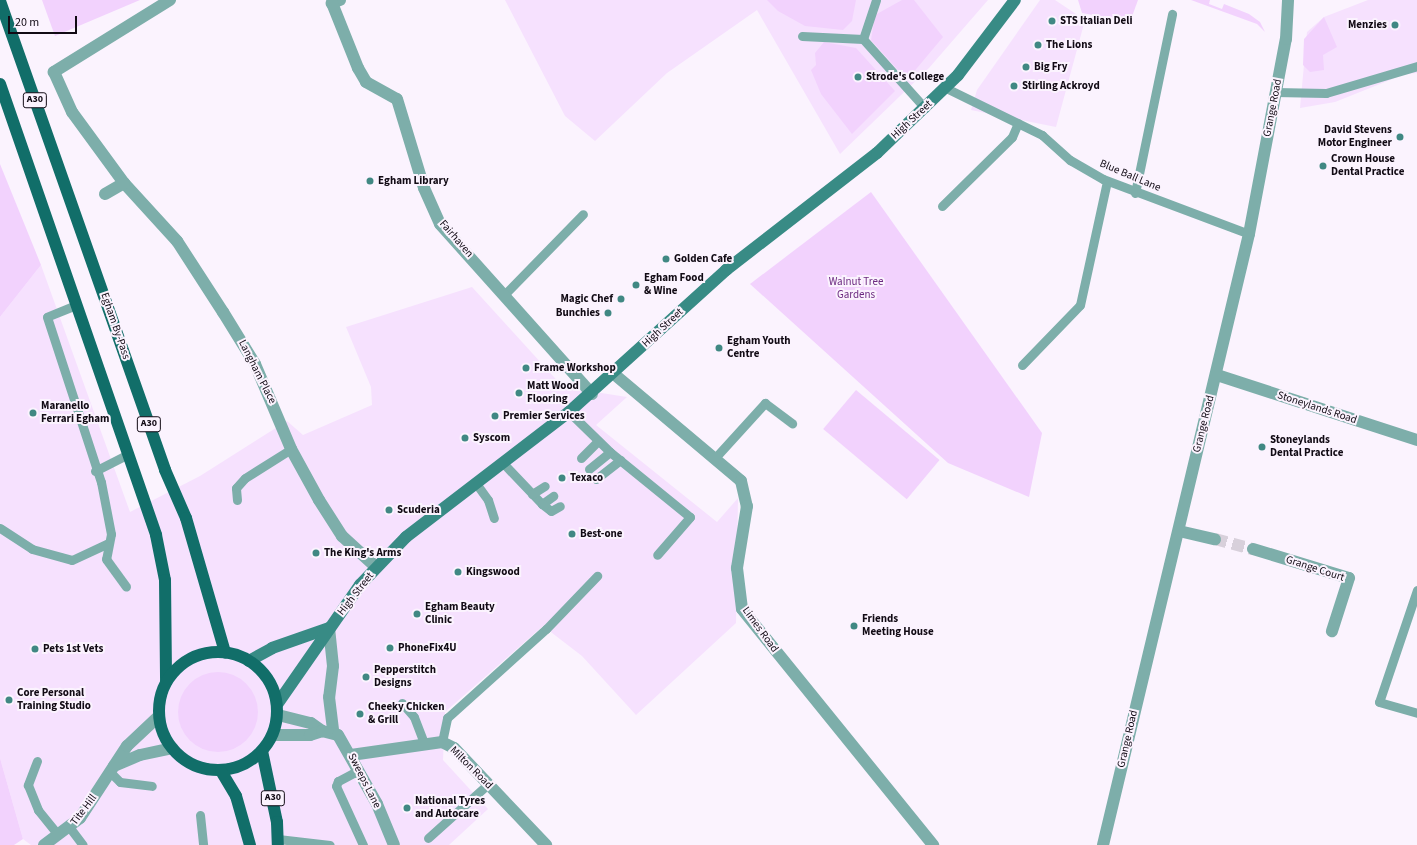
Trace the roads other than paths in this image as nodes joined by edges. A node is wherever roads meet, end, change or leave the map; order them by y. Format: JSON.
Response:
{"nodes":[{"id":1,"x":170,"y":0,"type":"edge"},
{"id":2,"x":340,"y":0,"type":"edge"},
{"id":3,"x":876,"y":0,"type":"edge"},
{"id":4,"x":1022,"y":0,"type":"edge"},
{"id":5,"x":1288,"y":0,"type":"edge"},
{"id":6,"x":0,"y":1,"type":"edge"},
{"id":7,"x":1013,"y":3,"type":"edge"},
{"id":8,"x":1172,"y":14,"type":"dead end"},
{"id":9,"x":802,"y":36,"type":"dead end"},
{"id":10,"x":863,"y":39,"type":"junction"},
{"id":11,"x":1417,"y":66,"type":"edge"},
{"id":12,"x":946,"y":88,"type":"junction"},
{"id":13,"x":1,"y":91,"type":"edge"},
{"id":14,"x":1276,"y":92,"type":"junction"},
{"id":15,"x":925,"y":108,"type":"junction"},
{"id":16,"x":1018,"y":123,"type":"junction"},
{"id":17,"x":1107,"y":181,"type":"junction"},
{"id":18,"x":124,"y":183,"type":"junction"},
{"id":19,"x":1135,"y":193,"type":"junction"},
{"id":20,"x":105,"y":194,"type":"dead end"},
{"id":21,"x":942,"y":206,"type":"dead end"},
{"id":22,"x":583,"y":214,"type":"dead end"},
{"id":23,"x":1250,"y":234,"type":"junction"},
{"id":24,"x":504,"y":295,"type":"junction"},
{"id":25,"x":76,"y":305,"type":"junction"},
{"id":26,"x":1022,"y":365,"type":"dead end"},
{"id":27,"x":614,"y":374,"type":"junction"},
{"id":28,"x":1217,"y":375,"type":"junction"},
{"id":29,"x":592,"y":394,"type":"junction"},
{"id":30,"x":569,"y":412,"type":"junction"},
{"id":31,"x":792,"y":423,"type":"dead end"},
{"id":32,"x":1417,"y":440,"type":"edge"},
{"id":33,"x":598,"y":441,"type":"junction"},
{"id":34,"x":291,"y":449,"type":"junction"},
{"id":35,"x":610,"y":452,"type":"junction"},
{"id":36,"x":129,"y":454,"type":"junction"},
{"id":37,"x":581,"y":458,"type":"dead end"},
{"id":38,"x":714,"y":459,"type":"junction"},
{"id":39,"x":620,"y":460,"type":"junction"},
{"id":40,"x":502,"y":462,"type":"junction"},
{"id":41,"x":589,"y":469,"type":"dead end"},
{"id":42,"x":95,"y":471,"type":"junction"},
{"id":43,"x":596,"y":479,"type":"dead end"},
{"id":44,"x":475,"y":482,"type":"junction"},
{"id":45,"x":545,"y":486,"type":"dead end"},
{"id":46,"x":532,"y":494,"type":"junction"},
{"id":47,"x":553,"y":496,"type":"dead end"},
{"id":48,"x":237,"y":500,"type":"dead end"},
{"id":49,"x":542,"y":504,"type":"junction"},
{"id":50,"x":560,"y":506,"type":"dead end"},
{"id":51,"x":494,"y":518,"type":"dead end"},
{"id":52,"x":0,"y":528,"type":"edge"},
{"id":53,"x":1179,"y":531,"type":"junction"},
{"id":54,"x":1215,"y":540,"type":"tunnel mouth"},
{"id":55,"x":108,"y":543,"type":"junction"},
{"id":56,"x":1253,"y":549,"type":"tunnel mouth"},
{"id":57,"x":657,"y":555,"type":"dead end"},
{"id":58,"x":376,"y":567,"type":"junction"},
{"id":59,"x":597,"y":576,"type":"dead end"},
{"id":60,"x":126,"y":587,"type":"dead end"},
{"id":61,"x":1417,"y":590,"type":"edge"},
{"id":62,"x":329,"y":628,"type":"junction"},
{"id":63,"x":1332,"y":631,"type":"dead end"},
{"id":64,"x":225,"y":652,"type":"junction"},
{"id":65,"x":249,"y":660,"type":"junction"},
{"id":66,"x":166,"y":682,"type":"junction"},
{"id":67,"x":402,"y":703,"type":"dead end"},
{"id":68,"x":278,"y":709,"type":"junction"},
{"id":69,"x":1417,"y":713,"type":"edge"},
{"id":70,"x":159,"y":716,"type":"junction"},
{"id":71,"x":328,"y":731,"type":"junction"},
{"id":72,"x":273,"y":735,"type":"junction"},
{"id":73,"x":442,"y":742,"type":"junction"},
{"id":74,"x":424,"y":743,"type":"junction"},
{"id":75,"x":172,"y":748,"type":"junction"},
{"id":76,"x":262,"y":751,"type":"junction"},
{"id":77,"x":351,"y":755,"type":"junction"},
{"id":78,"x":37,"y":762,"type":"dead end"},
{"id":79,"x":112,"y":769,"type":"junction"},
{"id":80,"x":359,"y":770,"type":"junction"},
{"id":81,"x":221,"y":771,"type":"junction"},
{"id":82,"x":488,"y":784,"type":"junction"},
{"id":83,"x":152,"y":786,"type":"dead end"},
{"id":84,"x":200,"y":815,"type":"dead end"},
{"id":85,"x":70,"y":828,"type":"junction"},
{"id":86,"x":58,"y":836,"type":"junction"},
{"id":87,"x":428,"y":838,"type":"dead end"},
{"id":88,"x":278,"y":842,"type":"edge"},
{"id":89,"x":319,"y":844,"type":"edge"},
{"id":90,"x":44,"y":845,"type":"edge"},
{"id":91,"x":83,"y":845,"type":"edge"},
{"id":92,"x":203,"y":845,"type":"edge"},
{"id":93,"x":250,"y":845,"type":"edge"},
{"id":94,"x":330,"y":845,"type":"edge"},
{"id":95,"x":363,"y":845,"type":"edge"},
{"id":96,"x":394,"y":845,"type":"edge"},
{"id":97,"x":546,"y":845,"type":"edge"},
{"id":98,"x":933,"y":845,"type":"edge"},
{"id":99,"x":1102,"y":845,"type":"edge"}],
"edges":[{"from":1,"to":18,"type":"street","name":"Langham Place"},
{"from":2,"to":24,"type":"street","name":"Fairhaven"},
{"from":3,"to":10,"type":"lane"},
{"from":4,"to":7,"type":"main road","name":"High Street"},
{"from":5,"to":14,"type":"street","name":"Grange Road"},
{"from":6,"to":64,"type":"main road","name":"Egham By-Pass","number":"A30"},
{"from":7,"to":12,"type":"main road","name":"High Street"},
{"from":8,"to":19,"type":"lane"},
{"from":9,"to":10,"type":"lane"},
{"from":10,"to":15,"type":"lane"},
{"from":11,"to":14,"type":"lane"},
{"from":12,"to":15,"type":"main road","name":"High Street"},
{"from":12,"to":16,"type":"lane","name":"Blue Ball Lane"},
{"from":13,"to":25,"type":"main road","number":"A30"},
{"from":14,"to":23,"type":"street","name":"Grange Road"},
{"from":15,"to":27,"type":"main road","name":"High Street"},
{"from":16,"to":17,"type":"lane","name":"Blue Ball Lane"},
{"from":16,"to":21,"type":"lane"},
{"from":17,"to":19,"type":"lane","name":"Blue Ball Lane"},
{"from":17,"to":26,"type":"lane"},
{"from":18,"to":20,"type":"street"},
{"from":18,"to":34,"type":"street","name":"Langham Place"},
{"from":19,"to":23,"type":"lane","name":"Blue Ball Lane"},
{"from":22,"to":24,"type":"lane"},
{"from":23,"to":28,"type":"street","name":"Grange Road"},
{"from":24,"to":29,"type":"street","name":"Fairhaven"},
{"from":25,"to":36,"type":"main road","number":"A30"},
{"from":25,"to":42,"type":"lane"},
{"from":27,"to":29,"type":"main road","name":"High Street"},
{"from":27,"to":38,"type":"street","name":"Limes Road"},
{"from":28,"to":32,"type":"street","name":"Stoneylands Road"},
{"from":28,"to":53,"type":"street","name":"Grange Road"},
{"from":29,"to":30,"type":"main road","name":"High Street"},
{"from":30,"to":33,"type":"lane"},
{"from":30,"to":40,"type":"main road","name":"High Street"},
{"from":31,"to":38,"type":"lane"},
{"from":33,"to":35,"type":"lane"},
{"from":33,"to":37,"type":"lane"},
{"from":34,"to":48,"type":"lane"},
{"from":34,"to":58,"type":"street","name":"Langham Place"},
{"from":35,"to":39,"type":"lane"},
{"from":35,"to":41,"type":"lane"},
{"from":36,"to":42,"type":"lane"},
{"from":36,"to":66,"type":"main road","number":"A30"},
{"from":38,"to":98,"type":"street","name":"Limes Road"},
{"from":39,"to":43,"type":"lane"},
{"from":39,"to":57,"type":"lane"},
{"from":40,"to":44,"type":"main road","name":"High Street"},
{"from":40,"to":46,"type":"lane"},
{"from":42,"to":55,"type":"lane"},
{"from":44,"to":51,"type":"lane"},
{"from":44,"to":58,"type":"main road","name":"High Street"},
{"from":45,"to":46,"type":"lane"},
{"from":46,"to":49,"type":"lane"},
{"from":47,"to":49,"type":"lane"},
{"from":49,"to":50,"type":"lane"},
{"from":52,"to":55,"type":"lane"},
{"from":53,"to":54,"type":"street"},
{"from":53,"to":99,"type":"street","name":"Grange Road"},
{"from":55,"to":60,"type":"lane"},
{"from":56,"to":63,"type":"street","name":"Grange Court"},
{"from":58,"to":62,"type":"main road","name":"High Street"},
{"from":59,"to":73,"type":"lane"},
{"from":61,"to":69,"type":"lane"},
{"from":62,"to":65,"type":"main road"},
{"from":62,"to":68,"type":"main road","name":"High Street"},
{"from":62,"to":71,"type":"street"},
{"from":64,"to":65,"type":"main road"},
{"from":64,"to":66,"type":"main road"},
{"from":65,"to":68,"type":"main road"},
{"from":66,"to":70,"type":"main road"},
{"from":67,"to":74,"type":"lane"},
{"from":68,"to":71,"type":"street","name":"Sweeps Lane"},
{"from":68,"to":72,"type":"main road"},
{"from":70,"to":75,"type":"main road"},
{"from":70,"to":79,"type":"street","name":"Tite Hill"},
{"from":71,"to":72,"type":"street"},
{"from":71,"to":77,"type":"street","name":"Sweeps Lane"},
{"from":72,"to":76,"type":"main road"},
{"from":73,"to":74,"type":"street","name":"Milton Road"},
{"from":73,"to":82,"type":"street","name":"Milton Road"},
{"from":74,"to":77,"type":"street","name":"Milton Road"},
{"from":75,"to":79,"type":"street"},
{"from":75,"to":81,"type":"main road"},
{"from":76,"to":81,"type":"main road"},
{"from":76,"to":88,"type":"main road","number":"A30"},
{"from":77,"to":80,"type":"street","name":"Sweeps Lane"},
{"from":78,"to":86,"type":"lane"},
{"from":79,"to":83,"type":"lane"},
{"from":79,"to":85,"type":"street","name":"Tite Hill"},
{"from":80,"to":95,"type":"lane"},
{"from":80,"to":96,"type":"street","name":"Sweeps Lane"},
{"from":81,"to":93,"type":"main road"},
{"from":82,"to":87,"type":"lane"},
{"from":82,"to":97,"type":"street","name":"Milton Road"},
{"from":84,"to":92,"type":"lane"},
{"from":85,"to":86,"type":"street","name":"Tite Hill"},
{"from":85,"to":91,"type":"lane"},
{"from":86,"to":90,"type":"street","name":"Tite Hill"},
{"from":88,"to":89,"type":"lane"},
{"from":89,"to":94,"type":"lane"}]}
